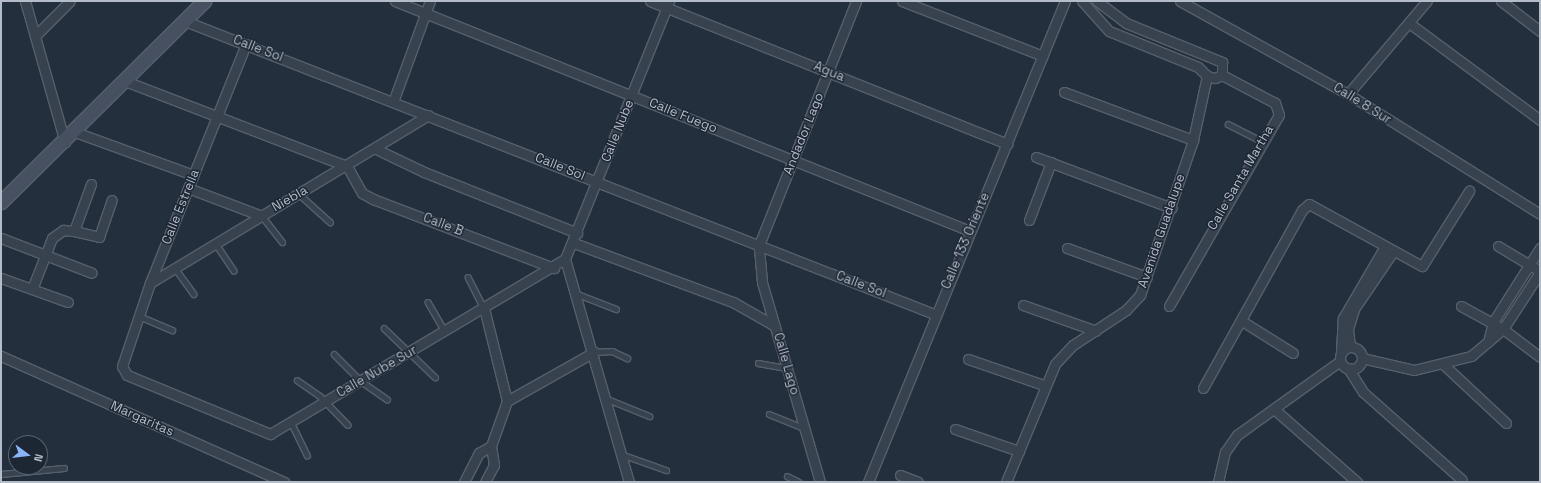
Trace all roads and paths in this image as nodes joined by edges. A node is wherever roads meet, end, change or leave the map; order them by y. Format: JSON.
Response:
{"nodes":[{"id":1,"x":25,"y":1,"type":"edge"},
{"id":2,"x":70,"y":1,"type":"edge"},
{"id":3,"x":204,"y":1,"type":"edge"},
{"id":4,"x":395,"y":1,"type":"edge"},
{"id":5,"x":430,"y":1,"type":"edge"},
{"id":6,"x":650,"y":1,"type":"edge"},
{"id":7,"x":856,"y":1,"type":"edge"},
{"id":8,"x":902,"y":1,"type":"edge"},
{"id":9,"x":1065,"y":1,"type":"edge"},
{"id":10,"x":1082,"y":1,"type":"edge"},
{"id":11,"x":1097,"y":1,"type":"edge"},
{"id":12,"x":1180,"y":1,"type":"edge"},
{"id":13,"x":1427,"y":1,"type":"edge"},
{"id":14,"x":1501,"y":1,"type":"edge"},
{"id":15,"x":668,"y":4,"type":"edge"},
{"id":16,"x":425,"y":13,"type":"junction"},
{"id":17,"x":1113,"y":15,"type":"junction"},
{"id":18,"x":184,"y":21,"type":"junction"},
{"id":19,"x":1409,"y":23,"type":"junction"},
{"id":20,"x":1104,"y":25,"type":"junction"},
{"id":21,"x":1540,"y":30,"type":"edge"},
{"id":22,"x":35,"y":36,"type":"junction"},
{"id":23,"x":246,"y":44,"type":"junction"},
{"id":24,"x":1043,"y":56,"type":"junction"},
{"id":25,"x":1223,"y":71,"type":"junction"},
{"id":26,"x":828,"y":72,"type":"junction"},
{"id":27,"x":1207,"y":76,"type":"junction"},
{"id":28,"x":125,"y":81,"type":"junction"},
{"id":29,"x":1064,"y":92,"type":"dead end"},
{"id":30,"x":1348,"y":94,"type":"junction"},
{"id":31,"x":632,"y":96,"type":"junction"},
{"id":32,"x":394,"y":102,"type":"junction"},
{"id":33,"x":218,"y":115,"type":"junction"},
{"id":34,"x":428,"y":115,"type":"junction"},
{"id":35,"x":1540,"y":120,"type":"edge"},
{"id":36,"x":1228,"y":124,"type":"dead end"},
{"id":37,"x":75,"y":132,"type":"junction"},
{"id":38,"x":1193,"y":140,"type":"junction"},
{"id":39,"x":1262,"y":141,"type":"junction"},
{"id":40,"x":65,"y":142,"type":"junction"},
{"id":41,"x":1006,"y":144,"type":"junction"},
{"id":42,"x":376,"y":149,"type":"junction"},
{"id":43,"x":1036,"y":157,"type":"dead end"},
{"id":44,"x":794,"y":160,"type":"junction"},
{"id":45,"x":1051,"y":162,"type":"junction"},
{"id":46,"x":347,"y":166,"type":"junction"},
{"id":47,"x":193,"y":175,"type":"junction"},
{"id":48,"x":598,"y":182,"type":"junction"},
{"id":49,"x":91,"y":184,"type":"dead end"},
{"id":50,"x":188,"y":188,"type":"junction"},
{"id":51,"x":1469,"y":191,"type":"dead end"},
{"id":52,"x":299,"y":194,"type":"junction"},
{"id":53,"x":112,"y":200,"type":"dead end"},
{"id":54,"x":1,"y":202,"type":"edge"},
{"id":55,"x":1172,"y":208,"type":"junction"},
{"id":56,"x":1540,"y":214,"type":"edge"},
{"id":57,"x":262,"y":216,"type":"junction"},
{"id":58,"x":1029,"y":220,"type":"dead end"},
{"id":59,"x":330,"y":222,"type":"dead end"},
{"id":60,"x":74,"y":231,"type":"junction"},
{"id":61,"x":970,"y":231,"type":"junction"},
{"id":62,"x":578,"y":233,"type":"junction"},
{"id":63,"x":1,"y":238,"type":"edge"},
{"id":64,"x":282,"y":242,"type":"dead end"},
{"id":65,"x":574,"y":242,"type":"junction"},
{"id":66,"x":216,"y":244,"type":"junction"},
{"id":67,"x":759,"y":245,"type":"junction"},
{"id":68,"x":1498,"y":246,"type":"dead end"},
{"id":69,"x":1067,"y":248,"type":"dead end"},
{"id":70,"x":1540,"y":248,"type":"edge"},
{"id":71,"x":1388,"y":250,"type":"junction"},
{"id":72,"x":44,"y":253,"type":"junction"},
{"id":73,"x":565,"y":259,"type":"junction"},
{"id":74,"x":1527,"y":263,"type":"junction"},
{"id":75,"x":175,"y":268,"type":"junction"},
{"id":76,"x":554,"y":268,"type":"junction"},
{"id":77,"x":234,"y":271,"type":"dead end"},
{"id":78,"x":1540,"y":272,"type":"edge"},
{"id":79,"x":92,"y":274,"type":"dead end"},
{"id":80,"x":468,"y":277,"type":"dead end"},
{"id":81,"x":1147,"y":277,"type":"junction"},
{"id":82,"x":1,"y":278,"type":"edge"},
{"id":83,"x":150,"y":283,"type":"junction"},
{"id":84,"x":32,"y":288,"type":"junction"},
{"id":85,"x":575,"y":292,"type":"junction"},
{"id":86,"x":194,"y":294,"type":"dead end"},
{"id":87,"x":68,"y":302,"type":"dead end"},
{"id":88,"x":428,"y":302,"type":"dead end"},
{"id":89,"x":1023,"y":305,"type":"dead end"},
{"id":90,"x":1169,"y":306,"type":"dead end"},
{"id":91,"x":1461,"y":306,"type":"dead end"},
{"id":92,"x":484,"y":308,"type":"junction"},
{"id":93,"x":616,"y":309,"type":"dead end"},
{"id":94,"x":934,"y":314,"type":"junction"},
{"id":95,"x":139,"y":316,"type":"junction"},
{"id":96,"x":1242,"y":321,"type":"junction"},
{"id":97,"x":1493,"y":322,"type":"junction"},
{"id":98,"x":775,"y":326,"type":"junction"},
{"id":99,"x":384,"y":328,"type":"dead end"},
{"id":100,"x":1503,"y":329,"type":"junction"},
{"id":101,"x":172,"y":330,"type":"dead end"},
{"id":102,"x":1096,"y":331,"type":"junction"},
{"id":103,"x":445,"y":332,"type":"junction"},
{"id":104,"x":1488,"y":342,"type":"junction"},
{"id":105,"x":1350,"y":346,"type":"junction"},
{"id":106,"x":594,"y":352,"type":"junction"},
{"id":107,"x":1293,"y":353,"type":"dead end"},
{"id":108,"x":334,"y":354,"type":"dead end"},
{"id":109,"x":408,"y":354,"type":"junction"},
{"id":110,"x":1,"y":356,"type":"edge"},
{"id":111,"x":1340,"y":357,"type":"junction"},
{"id":112,"x":1540,"y":357,"type":"edge"},
{"id":113,"x":627,"y":358,"type":"dead end"},
{"id":114,"x":1362,"y":358,"type":"junction"},
{"id":115,"x":968,"y":359,"type":"dead end"},
{"id":116,"x":758,"y":363,"type":"dead end"},
{"id":117,"x":1444,"y":365,"type":"junction"},
{"id":118,"x":787,"y":368,"type":"junction"},
{"id":119,"x":1348,"y":368,"type":"junction"},
{"id":120,"x":435,"y":377,"type":"dead end"},
{"id":121,"x":297,"y":380,"type":"dead end"},
{"id":122,"x":361,"y":381,"type":"junction"},
{"id":123,"x":1044,"y":385,"type":"junction"},
{"id":124,"x":1203,"y":388,"type":"dead end"},
{"id":125,"x":604,"y":397,"type":"junction"},
{"id":126,"x":387,"y":399,"type":"dead end"},
{"id":127,"x":507,"y":401,"type":"junction"},
{"id":128,"x":325,"y":402,"type":"junction"},
{"id":129,"x":1274,"y":409,"type":"junction"},
{"id":130,"x":769,"y":414,"type":"dead end"},
{"id":131,"x":649,"y":416,"type":"dead end"},
{"id":132,"x":291,"y":422,"type":"junction"},
{"id":133,"x":1506,"y":423,"type":"dead end"},
{"id":134,"x":348,"y":425,"type":"dead end"},
{"id":135,"x":805,"y":429,"type":"junction"},
{"id":136,"x":955,"y":429,"type":"dead end"},
{"id":137,"x":270,"y":434,"type":"joint"},
{"id":138,"x":492,"y":446,"type":"junction"},
{"id":139,"x":1019,"y":451,"type":"junction"},
{"id":140,"x":620,"y":453,"type":"junction"},
{"id":141,"x":307,"y":455,"type":"dead end"},
{"id":142,"x":64,"y":468,"type":"dead end"},
{"id":143,"x":666,"y":470,"type":"dead end"},
{"id":144,"x":1,"y":474,"type":"edge"},
{"id":145,"x":787,"y":476,"type":"dead end"},
{"id":146,"x":900,"y":476,"type":"dead end"},
{"id":147,"x":1462,"y":480,"type":"dead end"},
{"id":148,"x":284,"y":482,"type":"edge"},
{"id":149,"x":464,"y":482,"type":"edge"},
{"id":150,"x":485,"y":482,"type":"edge"},
{"id":151,"x":629,"y":482,"type":"edge"},
{"id":152,"x":799,"y":482,"type":"edge"},
{"id":153,"x":820,"y":482,"type":"edge"},
{"id":154,"x":868,"y":482,"type":"edge"},
{"id":155,"x":918,"y":482,"type":"edge"},
{"id":156,"x":1006,"y":482,"type":"edge"},
{"id":157,"x":1218,"y":482,"type":"edge"},
{"id":158,"x":1356,"y":482,"type":"edge"}],
"edges":[{"from":1,"to":22,"type":"street"},
{"from":2,"to":22,"type":"street"},
{"from":3,"to":18,"type":"main road"},
{"from":4,"to":16,"type":"street","name":"Calle Fuego"},
{"from":5,"to":16,"type":"street"},
{"from":6,"to":15,"type":"street","name":"Agua"},
{"from":7,"to":26,"type":"street","name":"Andador Lago"},
{"from":8,"to":24,"type":"street"},
{"from":9,"to":24,"type":"street","name":"Calle 133 Oriente"},
{"from":10,"to":20,"type":"street"},
{"from":11,"to":17,"type":"street"},
{"from":12,"to":30,"type":"street","name":"Calle 8 Sur"},
{"from":13,"to":19,"type":"street"},
{"from":14,"to":21,"type":"street"},
{"from":15,"to":26,"type":"street","name":"Agua"},
{"from":15,"to":31,"type":"street","name":"Calle Nube"},
{"from":16,"to":31,"type":"street","name":"Calle Fuego"},
{"from":16,"to":32,"type":"street"},
{"from":17,"to":20,"type":"street"},
{"from":17,"to":25,"type":"street"},
{"from":18,"to":23,"type":"street","name":"Calle Sol"},
{"from":18,"to":28,"type":"main road"},
{"from":19,"to":30,"type":"street"},
{"from":19,"to":35,"type":"street"},
{"from":20,"to":27,"type":"street"},
{"from":22,"to":40,"type":"street"},
{"from":23,"to":32,"type":"street","name":"Calle Sol"},
{"from":23,"to":33,"type":"street","name":"Calle Estrella"},
{"from":24,"to":41,"type":"street","name":"Calle 133 Oriente"},
{"from":25,"to":27,"type":"street"},
{"from":25,"to":39,"type":"street","name":"Calle Santa Martha"},
{"from":26,"to":41,"type":"street","name":"Agua"},
{"from":26,"to":44,"type":"street","name":"Andador Lago"},
{"from":27,"to":38,"type":"street","name":"Avenida Guadalupe"},
{"from":28,"to":33,"type":"street"},
{"from":28,"to":37,"type":"main road"},
{"from":29,"to":38,"type":"street"},
{"from":30,"to":56,"type":"street","name":"Calle 8 Sur"},
{"from":31,"to":44,"type":"street","name":"Calle Fuego"},
{"from":31,"to":48,"type":"street","name":"Calle Nube"},
{"from":32,"to":34,"type":"street","name":"Calle Sol"},
{"from":33,"to":46,"type":"street"},
{"from":33,"to":47,"type":"street","name":"Calle Estrella"},
{"from":34,"to":42,"type":"street","name":"Niebla"},
{"from":34,"to":48,"type":"street","name":"Calle Sol"},
{"from":36,"to":39,"type":"lane"},
{"from":37,"to":40,"type":"main road"},
{"from":37,"to":47,"type":"street"},
{"from":38,"to":55,"type":"street","name":"Avenida Guadalupe"},
{"from":39,"to":90,"type":"street","name":"Calle Santa Martha"},
{"from":40,"to":54,"type":"main road"},
{"from":41,"to":61,"type":"street","name":"Calle 133 Oriente"},
{"from":42,"to":46,"type":"street","name":"Niebla"},
{"from":42,"to":62,"type":"street"},
{"from":43,"to":45,"type":"street"},
{"from":44,"to":61,"type":"street","name":"Calle Fuego"},
{"from":44,"to":67,"type":"street","name":"Andador Lago"},
{"from":45,"to":55,"type":"street"},
{"from":45,"to":58,"type":"street"},
{"from":46,"to":52,"type":"street","name":"Niebla"},
{"from":46,"to":76,"type":"street","name":"Calle B"},
{"from":47,"to":50,"type":"street","name":"Calle Estrella"},
{"from":48,"to":62,"type":"street","name":"Calle Nube"},
{"from":48,"to":67,"type":"street","name":"Calle Sol"},
{"from":49,"to":60,"type":"street"},
{"from":50,"to":57,"type":"street"},
{"from":50,"to":83,"type":"street","name":"Calle Estrella"},
{"from":51,"to":71,"type":"street"},
{"from":52,"to":57,"type":"street","name":"Niebla"},
{"from":52,"to":59,"type":"lane"},
{"from":53,"to":60,"type":"street"},
{"from":55,"to":81,"type":"street","name":"Avenida Guadalupe"},
{"from":57,"to":64,"type":"lane"},
{"from":57,"to":66,"type":"street","name":"Niebla"},
{"from":60,"to":72,"type":"street"},
{"from":61,"to":94,"type":"street","name":"Calle 133 Oriente"},
{"from":62,"to":65,"type":"street","name":"Calle Nube"},
{"from":63,"to":72,"type":"street"},
{"from":65,"to":73,"type":"street","name":"Calle Nube"},
{"from":65,"to":98,"type":"street"},
{"from":66,"to":75,"type":"street","name":"Niebla"},
{"from":66,"to":77,"type":"lane"},
{"from":67,"to":94,"type":"street","name":"Calle Sol"},
{"from":67,"to":98,"type":"street","name":"Calle Lago"},
{"from":68,"to":74,"type":"street"},
{"from":69,"to":81,"type":"street"},
{"from":70,"to":74,"type":"street"},
{"from":71,"to":96,"type":"street"},
{"from":71,"to":105,"type":"street"},
{"from":71,"to":111,"type":"street"},
{"from":72,"to":79,"type":"street"},
{"from":72,"to":84,"type":"street"},
{"from":73,"to":76,"type":"street","name":"Calle Nube Sur"},
{"from":73,"to":85,"type":"street"},
{"from":74,"to":78,"type":"street"},
{"from":74,"to":97,"type":"street"},
{"from":75,"to":83,"type":"street","name":"Niebla"},
{"from":75,"to":86,"type":"lane"},
{"from":76,"to":92,"type":"street","name":"Calle Nube Sur"},
{"from":78,"to":100,"type":"street"},
{"from":80,"to":92,"type":"lane"},
{"from":81,"to":102,"type":"street","name":"Avenida Guadalupe"},
{"from":82,"to":84,"type":"street"},
{"from":83,"to":95,"type":"street","name":"Calle Estrella"},
{"from":84,"to":87,"type":"street"},
{"from":85,"to":93,"type":"lane"},
{"from":85,"to":106,"type":"street"},
{"from":88,"to":103,"type":"lane"},
{"from":89,"to":102,"type":"street"},
{"from":91,"to":97,"type":"street"},
{"from":92,"to":103,"type":"street","name":"Calle Nube Sur"},
{"from":92,"to":127,"type":"street"},
{"from":94,"to":154,"type":"street","name":"Calle 133 Oriente"},
{"from":95,"to":101,"type":"lane"},
{"from":95,"to":137,"type":"street","name":"Calle Estrella"},
{"from":96,"to":107,"type":"street"},
{"from":96,"to":124,"type":"street"},
{"from":97,"to":100,"type":"street"},
{"from":97,"to":104,"type":"street"},
{"from":98,"to":118,"type":"street","name":"Calle Lago"},
{"from":99,"to":109,"type":"lane"},
{"from":100,"to":104,"type":"street"},
{"from":100,"to":112,"type":"street"},
{"from":102,"to":123,"type":"street","name":"Avenida Guadalupe"},
{"from":103,"to":109,"type":"street","name":"Calle Nube Sur"},
{"from":104,"to":117,"type":"street"},
{"from":105,"to":111,"type":"street"},
{"from":105,"to":114,"type":"street"},
{"from":106,"to":113,"type":"lane"},
{"from":106,"to":125,"type":"street"},
{"from":106,"to":127,"type":"street"},
{"from":108,"to":122,"type":"lane"},
{"from":109,"to":120,"type":"lane"},
{"from":109,"to":122,"type":"street","name":"Calle Nube Sur"},
{"from":110,"to":148,"type":"street","name":"Margaritas"},
{"from":111,"to":119,"type":"street"},
{"from":111,"to":129,"type":"street"},
{"from":114,"to":117,"type":"street"},
{"from":114,"to":119,"type":"street"},
{"from":115,"to":123,"type":"street"},
{"from":116,"to":118,"type":"lane"},
{"from":117,"to":133,"type":"street"},
{"from":118,"to":135,"type":"street","name":"Calle Lago"},
{"from":119,"to":147,"type":"street"},
{"from":121,"to":128,"type":"lane"},
{"from":122,"to":126,"type":"lane"},
{"from":122,"to":128,"type":"street","name":"Calle Nube Sur"},
{"from":123,"to":139,"type":"street","name":"Avenida Guadalupe"},
{"from":125,"to":131,"type":"lane"},
{"from":125,"to":140,"type":"street"},
{"from":127,"to":138,"type":"street"},
{"from":128,"to":132,"type":"street","name":"Calle Nube Sur"},
{"from":128,"to":134,"type":"lane"},
{"from":129,"to":157,"type":"street"},
{"from":129,"to":158,"type":"street"},
{"from":130,"to":135,"type":"lane"},
{"from":132,"to":137,"type":"street","name":"Calle Nube Sur"},
{"from":132,"to":141,"type":"lane"},
{"from":135,"to":153,"type":"street","name":"Calle Lago"},
{"from":136,"to":139,"type":"street"},
{"from":138,"to":149,"type":"street"},
{"from":138,"to":150,"type":"street"},
{"from":139,"to":156,"type":"street","name":"Avenida Guadalupe"},
{"from":140,"to":143,"type":"lane"},
{"from":140,"to":151,"type":"street"},
{"from":142,"to":144,"type":"lane"},
{"from":145,"to":152,"type":"lane"},
{"from":146,"to":155,"type":"street"}]}
